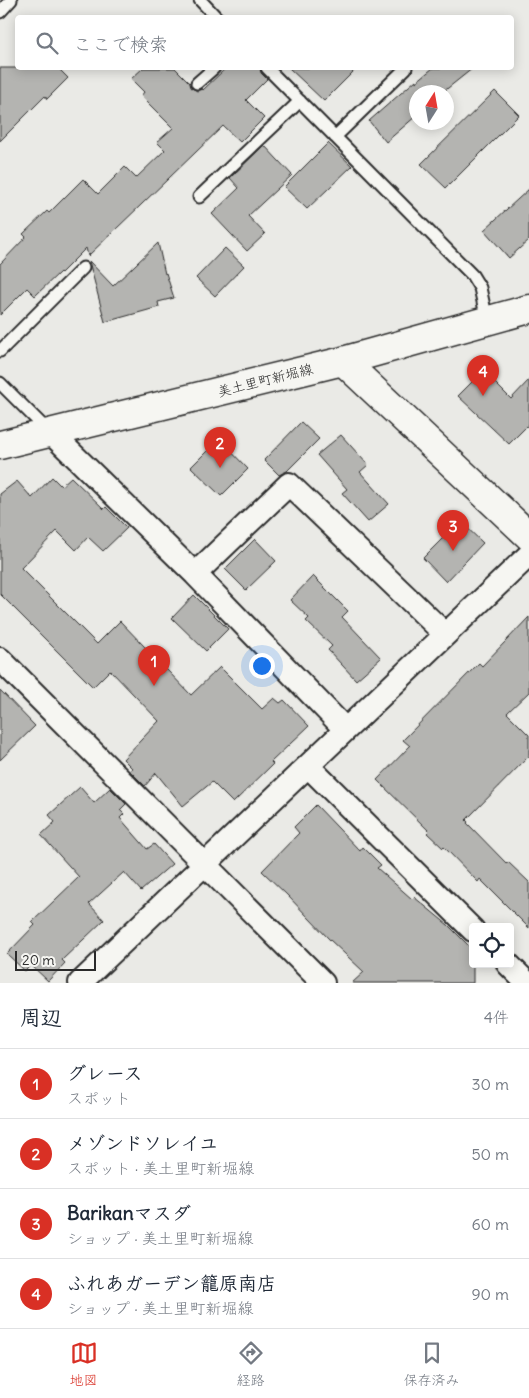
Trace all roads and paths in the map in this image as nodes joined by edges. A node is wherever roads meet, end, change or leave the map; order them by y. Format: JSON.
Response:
{"nodes":[{"id":1,"x":11,"y":0,"type":"edge"},
{"id":2,"x":200,"y":0,"type":"edge"},
{"id":3,"x":0,"y":12,"type":"edge"},
{"id":4,"x":215,"y":15,"type":"edge"},
{"id":5,"x":212,"y":70,"type":"edge"},
{"id":6,"x":269,"y":70,"type":"edge"},
{"id":7,"x":404,"y":70,"type":"edge"},
{"id":8,"x":197,"y":83,"type":"dead end"},
{"id":9,"x":300,"y":101,"type":"junction"},
{"id":10,"x":336,"y":137,"type":"junction"},
{"id":11,"x":199,"y":197,"type":"dead end"},
{"id":12,"x":83,"y":268,"type":"dead end"},
{"id":13,"x":529,"y":309,"type":"edge"},
{"id":14,"x":487,"y":320,"type":"junction"},
{"id":15,"x":0,"y":352,"type":"edge"},
{"id":16,"x":343,"y":360,"type":"junction"},
{"id":17,"x":0,"y":383,"type":"edge"},
{"id":18,"x":50,"y":432,"type":"junction"},
{"id":19,"x":0,"y":445,"type":"edge"},
{"id":20,"x":529,"y":536,"type":"edge"},
{"id":21,"x":529,"y":555,"type":"edge"},
{"id":22,"x":195,"y":574,"type":"junction"},
{"id":23,"x":445,"y":634,"type":"junction"},
{"id":24,"x":0,"y":659,"type":"edge"},
{"id":25,"x":345,"y":729,"type":"junction"},
{"id":26,"x":308,"y":766,"type":"junction"},
{"id":27,"x":204,"y":864,"type":"junction"},
{"id":28,"x":469,"y":926,"type":"edge"},
{"id":29,"x":512,"y":968,"type":"edge"},
{"id":30,"x":80,"y":983,"type":"edge"},
{"id":31,"x":323,"y":983,"type":"edge"},
{"id":32,"x":527,"y":983,"type":"edge"}],
"edges":[{"from":1,"to":3,"type":"lane"},
{"from":2,"to":4,"type":"lane"},
{"from":5,"to":8,"type":"lane"},
{"from":6,"to":9,"type":"lane"},
{"from":7,"to":10,"type":"lane"},
{"from":9,"to":10,"type":"lane"},
{"from":9,"to":11,"type":"lane"},
{"from":10,"to":14,"type":"lane"},
{"from":12,"to":15,"type":"lane"},
{"from":13,"to":14,"type":"main road","name":"美土里町新堀線"},
{"from":14,"to":16,"type":"main road","name":"美土里町新堀線"},
{"from":16,"to":18,"type":"main road","name":"美土里町新堀線"},
{"from":16,"to":20,"type":"main road"},
{"from":17,"to":18,"type":"lane"},
{"from":18,"to":19,"type":"main road","name":"美土里町新堀線"},
{"from":18,"to":22,"type":"street"},
{"from":21,"to":23,"type":"street"},
{"from":22,"to":23,"type":"street"},
{"from":22,"to":25,"type":"street"},
{"from":23,"to":25,"type":"street"},
{"from":24,"to":27,"type":"street"},
{"from":25,"to":26,"type":"street"},
{"from":26,"to":27,"type":"street"},
{"from":26,"to":28,"type":"street"},
{"from":27,"to":30,"type":"street"},
{"from":27,"to":31,"type":"street"},
{"from":29,"to":32,"type":"street"}]}
